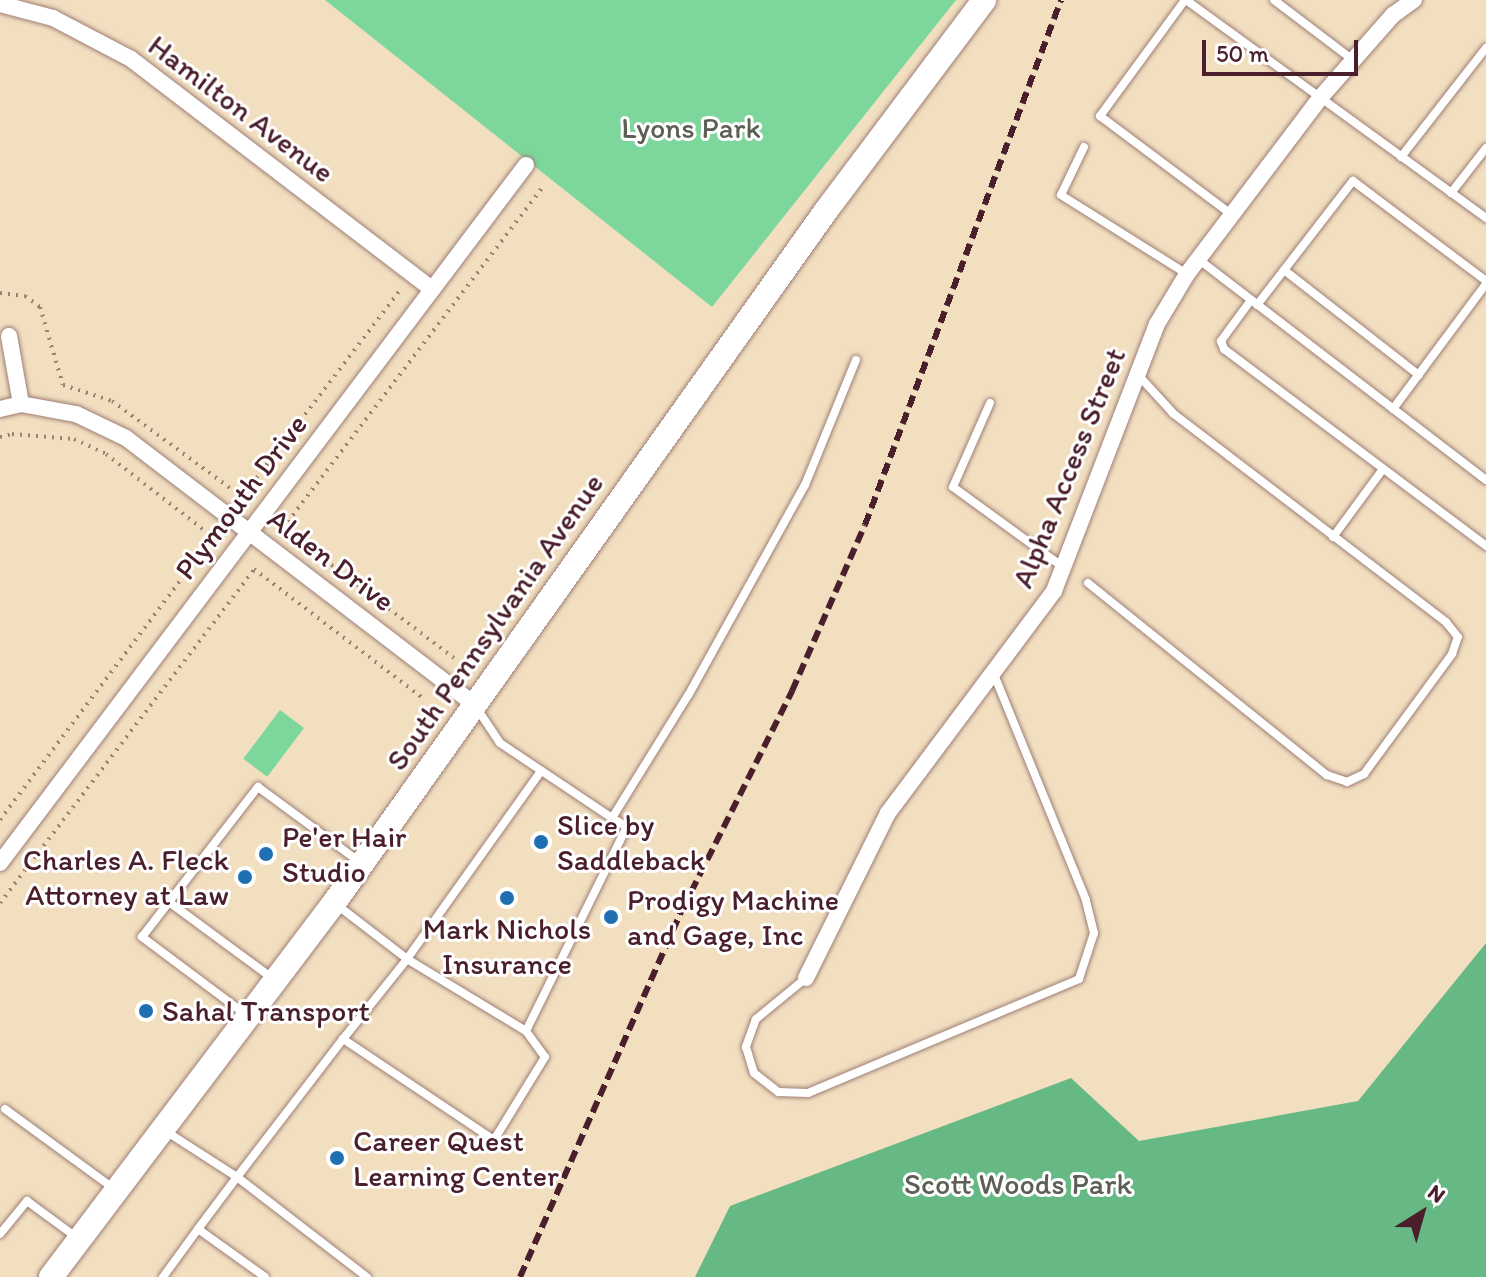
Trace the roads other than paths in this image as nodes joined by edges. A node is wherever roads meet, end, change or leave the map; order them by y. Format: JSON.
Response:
{"nodes":[{"id":1,"x":984,"y":0,"type":"edge"},
{"id":2,"x":1186,"y":0,"type":"edge"},
{"id":3,"x":1274,"y":0,"type":"edge"},
{"id":4,"x":1414,"y":0,"type":"edge"},
{"id":5,"x":0,"y":4,"type":"edge"},
{"id":6,"x":1486,"y":48,"type":"edge"},
{"id":7,"x":1353,"y":60,"type":"junction"},
{"id":8,"x":1320,"y":98,"type":"junction"},
{"id":9,"x":1084,"y":147,"type":"dead end"},
{"id":10,"x":1486,"y":148,"type":"edge"},
{"id":11,"x":1401,"y":157,"type":"junction"},
{"id":12,"x":526,"y":165,"type":"dead end"},
{"id":13,"x":1451,"y":193,"type":"junction"},
{"id":14,"x":1231,"y":214,"type":"junction"},
{"id":15,"x":1486,"y":218,"type":"edge"},
{"id":16,"x":1197,"y":259,"type":"junction"},
{"id":17,"x":1284,"y":270,"type":"junction"},
{"id":18,"x":1187,"y":274,"type":"junction"},
{"id":19,"x":1486,"y":283,"type":"edge"},
{"id":20,"x":432,"y":289,"type":"junction"},
{"id":21,"x":1254,"y":303,"type":"junction"},
{"id":22,"x":9,"y":336,"type":"dead end"},
{"id":23,"x":856,"y":360,"type":"dead end"},
{"id":24,"x":1137,"y":375,"type":"junction"},
{"id":25,"x":1419,"y":375,"type":"junction"},
{"id":26,"x":990,"y":403,"type":"dead end"},
{"id":27,"x":21,"y":404,"type":"junction"},
{"id":28,"x":0,"y":409,"type":"edge"},
{"id":29,"x":1393,"y":409,"type":"junction"},
{"id":30,"x":1383,"y":469,"type":"junction"},
{"id":31,"x":1486,"y":480,"type":"edge"},
{"id":32,"x":249,"y":533,"type":"junction"},
{"id":33,"x":1333,"y":537,"type":"junction"},
{"id":34,"x":1486,"y":546,"type":"edge"},
{"id":35,"x":1063,"y":567,"type":"junction"},
{"id":36,"x":1088,"y":583,"type":"dead end"},
{"id":37,"x":993,"y":674,"type":"junction"},
{"id":38,"x":476,"y":706,"type":"junction"},
{"id":39,"x":541,"y":771,"type":"junction"},
{"id":40,"x":612,"y":818,"type":"junction"},
{"id":41,"x":0,"y":863,"type":"edge"},
{"id":42,"x":362,"y":864,"type":"junction"},
{"id":43,"x":169,"y":902,"type":"junction"},
{"id":44,"x":334,"y":903,"type":"junction"},
{"id":45,"x":407,"y":959,"type":"junction"},
{"id":46,"x":806,"y":978,"type":"joint"},
{"id":47,"x":276,"y":981,"type":"junction"},
{"id":48,"x":249,"y":1017,"type":"junction"},
{"id":49,"x":526,"y":1031,"type":"junction"},
{"id":50,"x":343,"y":1039,"type":"junction"},
{"id":51,"x":5,"y":1109,"type":"dead end"},
{"id":52,"x":163,"y":1129,"type":"junction"},
{"id":53,"x":237,"y":1177,"type":"junction"},
{"id":54,"x":117,"y":1190,"type":"junction"},
{"id":55,"x":198,"y":1229,"type":"junction"},
{"id":56,"x":0,"y":1234,"type":"edge"},
{"id":57,"x":80,"y":1239,"type":"junction"},
{"id":58,"x":51,"y":1277,"type":"edge"},
{"id":59,"x":163,"y":1277,"type":"edge"},
{"id":60,"x":265,"y":1277,"type":"edge"},
{"id":61,"x":367,"y":1277,"type":"edge"}],
"edges":[{"from":1,"to":38,"type":"main road","name":"South Pennsylvania Avenue"},
{"from":2,"to":8,"type":"lane"},
{"from":2,"to":14,"type":"lane"},
{"from":3,"to":7,"type":"lane"},
{"from":4,"to":7,"type":"street","name":"Alpha Access Street"},
{"from":5,"to":20,"type":"street","name":"Hamilton Avenue"},
{"from":6,"to":11,"type":"lane"},
{"from":7,"to":8,"type":"street","name":"Alpha Access Street"},
{"from":8,"to":11,"type":"lane"},
{"from":8,"to":14,"type":"street","name":"Alpha Access Street"},
{"from":9,"to":18,"type":"lane"},
{"from":10,"to":13,"type":"lane"},
{"from":11,"to":13,"type":"lane"},
{"from":12,"to":20,"type":"street","name":"Plymouth Drive"},
{"from":13,"to":15,"type":"lane"},
{"from":14,"to":16,"type":"street","name":"Alpha Access Street"},
{"from":16,"to":18,"type":"street","name":"Alpha Access Street"},
{"from":16,"to":21,"type":"lane"},
{"from":17,"to":19,"type":"lane"},
{"from":17,"to":21,"type":"lane"},
{"from":17,"to":25,"type":"lane"},
{"from":18,"to":24,"type":"street","name":"Alpha Access Street"},
{"from":19,"to":25,"type":"lane"},
{"from":20,"to":32,"type":"street","name":"Plymouth Drive"},
{"from":21,"to":29,"type":"lane"},
{"from":21,"to":30,"type":"lane"},
{"from":22,"to":27,"type":"street"},
{"from":23,"to":40,"type":"lane"},
{"from":24,"to":33,"type":"lane"},
{"from":24,"to":35,"type":"street","name":"Alpha Access Street"},
{"from":25,"to":29,"type":"lane"},
{"from":26,"to":35,"type":"lane"},
{"from":27,"to":28,"type":"street","name":"Alden Drive"},
{"from":27,"to":32,"type":"street","name":"Alden Drive"},
{"from":29,"to":31,"type":"lane"},
{"from":30,"to":33,"type":"lane"},
{"from":30,"to":34,"type":"lane"},
{"from":32,"to":38,"type":"street","name":"Alden Drive"},
{"from":32,"to":41,"type":"street","name":"Plymouth Drive"},
{"from":33,"to":36,"type":"lane"},
{"from":35,"to":37,"type":"street","name":"Alpha Access Street"},
{"from":37,"to":46,"type":"street","name":"Alpha Access Street"},
{"from":37,"to":46,"type":"lane"},
{"from":38,"to":39,"type":"lane"},
{"from":38,"to":42,"type":"main road","name":"South Pennsylvania Avenue"},
{"from":39,"to":40,"type":"lane"},
{"from":39,"to":45,"type":"lane"},
{"from":40,"to":49,"type":"lane"},
{"from":42,"to":43,"type":"lane"},
{"from":42,"to":44,"type":"main road","name":"South Pennsylvania Avenue"},
{"from":43,"to":47,"type":"lane"},
{"from":43,"to":48,"type":"lane"},
{"from":44,"to":45,"type":"lane"},
{"from":44,"to":47,"type":"main road","name":"South Pennsylvania Avenue"},
{"from":45,"to":49,"type":"lane"},
{"from":45,"to":50,"type":"lane"},
{"from":47,"to":48,"type":"main road","name":"South Pennsylvania Avenue"},
{"from":48,"to":52,"type":"main road","name":"South Pennsylvania Avenue"},
{"from":49,"to":50,"type":"lane"},
{"from":50,"to":53,"type":"lane"},
{"from":51,"to":54,"type":"lane"},
{"from":52,"to":53,"type":"lane"},
{"from":52,"to":54,"type":"main road","name":"South Pennsylvania Avenue"},
{"from":53,"to":55,"type":"lane"},
{"from":53,"to":61,"type":"lane"},
{"from":54,"to":57,"type":"main road","name":"South Pennsylvania Avenue"},
{"from":55,"to":59,"type":"lane"},
{"from":55,"to":60,"type":"lane"},
{"from":56,"to":57,"type":"lane"},
{"from":57,"to":58,"type":"main road","name":"South Pennsylvania Avenue"}]}
